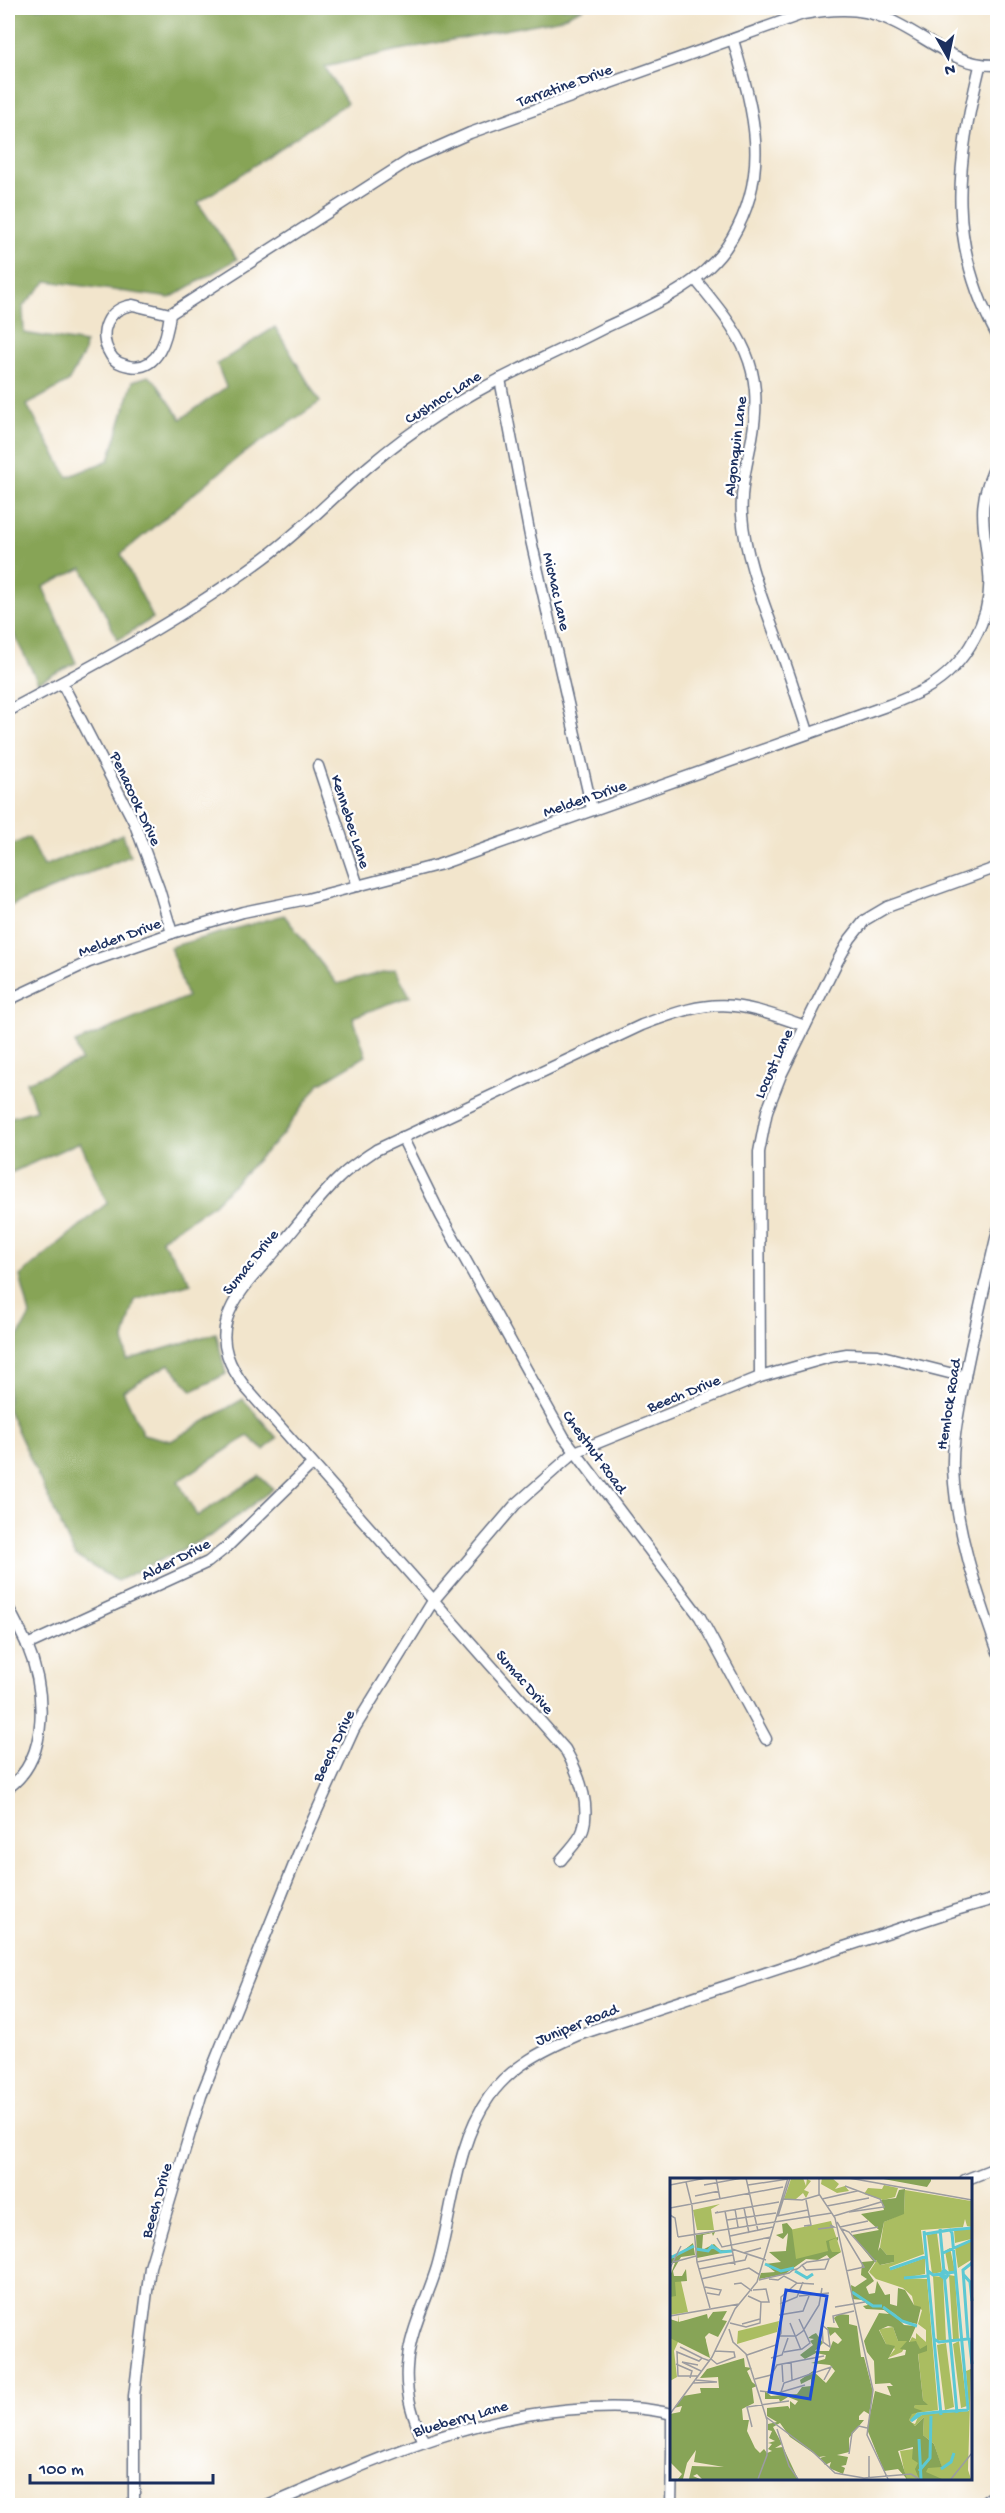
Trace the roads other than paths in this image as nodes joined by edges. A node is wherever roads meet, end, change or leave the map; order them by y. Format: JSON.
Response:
{"nodes":[{"id":1,"x":733,"y":40,"type":"junction"},
{"id":2,"x":998,"y":65,"type":"edge"},
{"id":3,"x":980,"y":66,"type":"junction"},
{"id":4,"x":695,"y":279,"type":"junction"},
{"id":5,"x":170,"y":314,"type":"junction"},
{"id":6,"x":998,"y":337,"type":"edge"},
{"id":7,"x":500,"y":379,"type":"junction"},
{"id":8,"x":998,"y":461,"type":"edge"},
{"id":9,"x":994,"y":597,"type":"edge"},
{"id":10,"x":62,"y":682,"type":"junction"},
{"id":11,"x":8,"y":711,"type":"edge"},
{"id":12,"x":808,"y":732,"type":"junction"},
{"id":13,"x":318,"y":766,"type":"dead end"},
{"id":14,"x":592,"y":809,"type":"junction"},
{"id":15,"x":998,"y":867,"type":"edge"},
{"id":16,"x":358,"y":886,"type":"junction"},
{"id":17,"x":172,"y":933,"type":"junction"},
{"id":18,"x":8,"y":1000,"type":"edge"},
{"id":19,"x":805,"y":1026,"type":"junction"},
{"id":20,"x":402,"y":1137,"type":"junction"},
{"id":21,"x":998,"y":1230,"type":"edge"},
{"id":22,"x":760,"y":1377,"type":"junction"},
{"id":23,"x":965,"y":1377,"type":"junction"},
{"id":24,"x":575,"y":1452,"type":"junction"},
{"id":25,"x":312,"y":1464,"type":"junction"},
{"id":26,"x":433,"y":1600,"type":"junction"},
{"id":27,"x":8,"y":1607,"type":"edge"},
{"id":28,"x":27,"y":1645,"type":"junction"},
{"id":29,"x":998,"y":1652,"type":"edge"},
{"id":30,"x":766,"y":1738,"type":"dead end"},
{"id":31,"x":8,"y":1788,"type":"edge"},
{"id":32,"x":561,"y":1860,"type":"dead end"},
{"id":33,"x":998,"y":1898,"type":"edge"},
{"id":34,"x":998,"y":2167,"type":"edge"},
{"id":35,"x":970,"y":2178,"type":"edge"},
{"id":36,"x":670,"y":2414,"type":"edge"},
{"id":37,"x":424,"y":2442,"type":"junction"},
{"id":38,"x":671,"y":2480,"type":"edge"},
{"id":39,"x":998,"y":2492,"type":"edge"},
{"id":40,"x":134,"y":2505,"type":"edge"},
{"id":41,"x":267,"y":2505,"type":"edge"},
{"id":42,"x":671,"y":2505,"type":"edge"},
{"id":43,"x":980,"y":2505,"type":"edge"}],
"edges":[{"from":1,"to":3,"type":"street","name":"Tarratine Drive"},
{"from":1,"to":4,"type":"street","name":"Cushnoc Lane"},
{"from":1,"to":5,"type":"street","name":"Tarratine Drive"},
{"from":2,"to":3,"type":"street","name":"Tarratine Drive"},
{"from":3,"to":6,"type":"street"},
{"from":4,"to":7,"type":"street","name":"Cushnoc Lane"},
{"from":4,"to":12,"type":"street","name":"Algonquin Lane"},
{"from":5,"to":5,"type":"street"},
{"from":7,"to":10,"type":"street","name":"Cushnoc Lane"},
{"from":7,"to":14,"type":"street","name":"MicMac Lane"},
{"from":8,"to":9,"type":"street","name":"Melden Drive"},
{"from":9,"to":12,"type":"street","name":"Melden Drive"},
{"from":10,"to":11,"type":"street","name":"Cushnoc Lane"},
{"from":10,"to":17,"type":"street","name":"Penacook Drive"},
{"from":12,"to":14,"type":"street","name":"Melden Drive"},
{"from":13,"to":16,"type":"street","name":"Kennebec Lane"},
{"from":14,"to":16,"type":"street","name":"Melden Drive"},
{"from":15,"to":19,"type":"street","name":"Locust Lane"},
{"from":16,"to":17,"type":"street","name":"Melden Drive"},
{"from":17,"to":18,"type":"street","name":"Melden Drive"},
{"from":19,"to":20,"type":"street","name":"Sumac Drive"},
{"from":19,"to":22,"type":"street","name":"Locust Lane"},
{"from":20,"to":24,"type":"street","name":"Chestnut Road"},
{"from":20,"to":25,"type":"street","name":"Sumac Drive"},
{"from":21,"to":23,"type":"street","name":"Hemlock Road"},
{"from":22,"to":23,"type":"street","name":"Beech Drive"},
{"from":22,"to":24,"type":"street","name":"Beech Drive"},
{"from":23,"to":29,"type":"street","name":"Hemlock Road"},
{"from":24,"to":26,"type":"street","name":"Beech Drive"},
{"from":24,"to":30,"type":"street","name":"Chestnut Road"},
{"from":25,"to":26,"type":"street","name":"Sumac Drive"},
{"from":25,"to":28,"type":"street","name":"Alder Drive"},
{"from":26,"to":32,"type":"street","name":"Sumac Drive"},
{"from":26,"to":40,"type":"street","name":"Beech Drive"},
{"from":27,"to":28,"type":"street"},
{"from":28,"to":31,"type":"street"},
{"from":33,"to":37,"type":"street","name":"Juniper Road"},
{"from":34,"to":35,"type":"street"},
{"from":36,"to":37,"type":"street","name":"Blueberry Lane"},
{"from":37,"to":41,"type":"street","name":"Blueberry Lane"},
{"from":38,"to":42,"type":"street"},
{"from":39,"to":43,"type":"street"}]}
